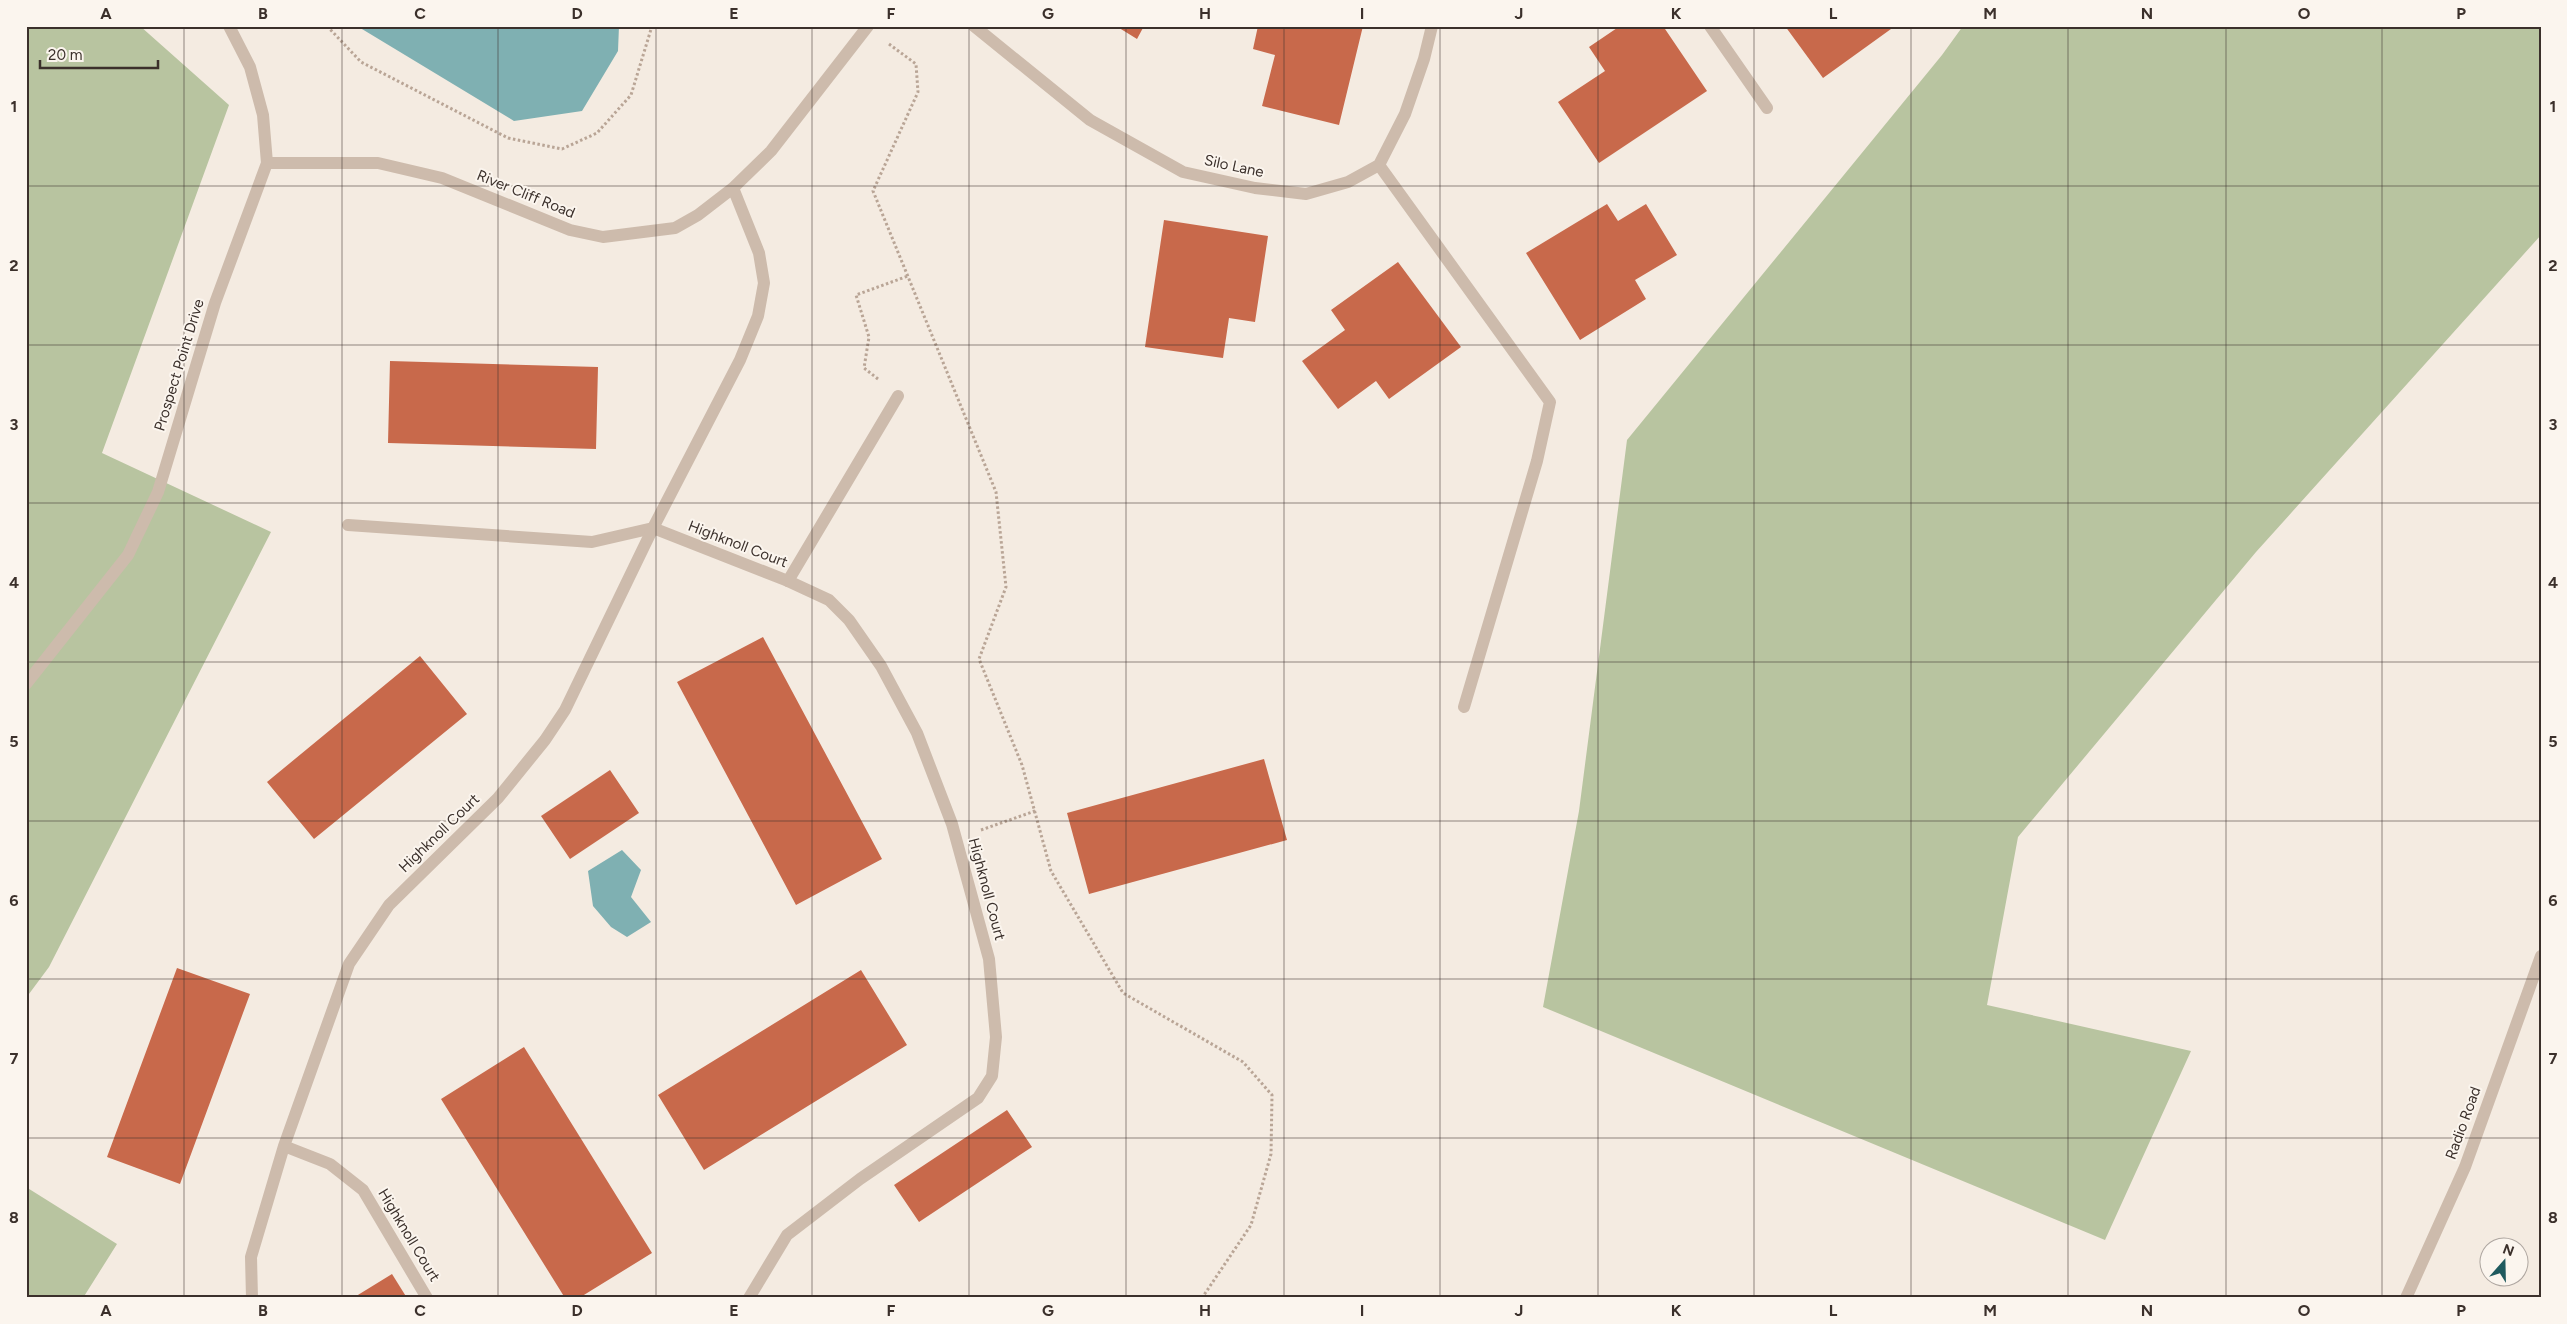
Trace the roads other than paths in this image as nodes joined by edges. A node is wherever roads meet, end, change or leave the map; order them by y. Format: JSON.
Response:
{"nodes":[{"id":1,"x":229,"y":26,"type":"edge"},
{"id":2,"x":974,"y":26,"type":"edge"},
{"id":3,"x":1432,"y":26,"type":"edge"},
{"id":4,"x":1710,"y":26,"type":"edge"},
{"id":5,"x":867,"y":27,"type":"edge"},
{"id":6,"x":1767,"y":108,"type":"dead end"},
{"id":7,"x":267,"y":162,"type":"junction"},
{"id":8,"x":1379,"y":165,"type":"junction"},
{"id":9,"x":733,"y":188,"type":"junction"},
{"id":10,"x":898,"y":396,"type":"road end"},
{"id":11,"x":348,"y":525,"type":"dead end"},
{"id":12,"x":653,"y":528,"type":"junction"},
{"id":13,"x":788,"y":581,"type":"junction"},
{"id":14,"x":26,"y":684,"type":"edge"},
{"id":15,"x":1464,"y":707,"type":"dead end"},
{"id":16,"x":2541,"y":956,"type":"edge"},
{"id":17,"x":284,"y":1146,"type":"junction"},
{"id":18,"x":252,"y":1298,"type":"edge"},
{"id":19,"x":427,"y":1298,"type":"edge"},
{"id":20,"x":749,"y":1298,"type":"edge"},
{"id":21,"x":2406,"y":1298,"type":"edge"}],
"edges":[{"from":1,"to":7,"type":"street","name":"Prospect Point Drive"},
{"from":2,"to":8,"type":"street","name":"Silo Lane"},
{"from":3,"to":8,"type":"street"},
{"from":4,"to":6,"type":"street"},
{"from":5,"to":9,"type":"street","name":"River Cliff Road"},
{"from":7,"to":9,"type":"street","name":"River Cliff Road"},
{"from":7,"to":14,"type":"street","name":"Prospect Point Drive"},
{"from":8,"to":15,"type":"street"},
{"from":9,"to":12,"type":"street","name":"Highknoll Court"},
{"from":10,"to":13,"type":"street"},
{"from":11,"to":12,"type":"street"},
{"from":12,"to":13,"type":"street","name":"Highknoll Court"},
{"from":12,"to":17,"type":"street","name":"Highknoll Court"},
{"from":13,"to":20,"type":"street","name":"Highknoll Court"},
{"from":16,"to":21,"type":"street","name":"Radio Road"},
{"from":17,"to":18,"type":"street","name":"Highknoll Court"},
{"from":17,"to":19,"type":"street","name":"Highknoll Court"}]}
